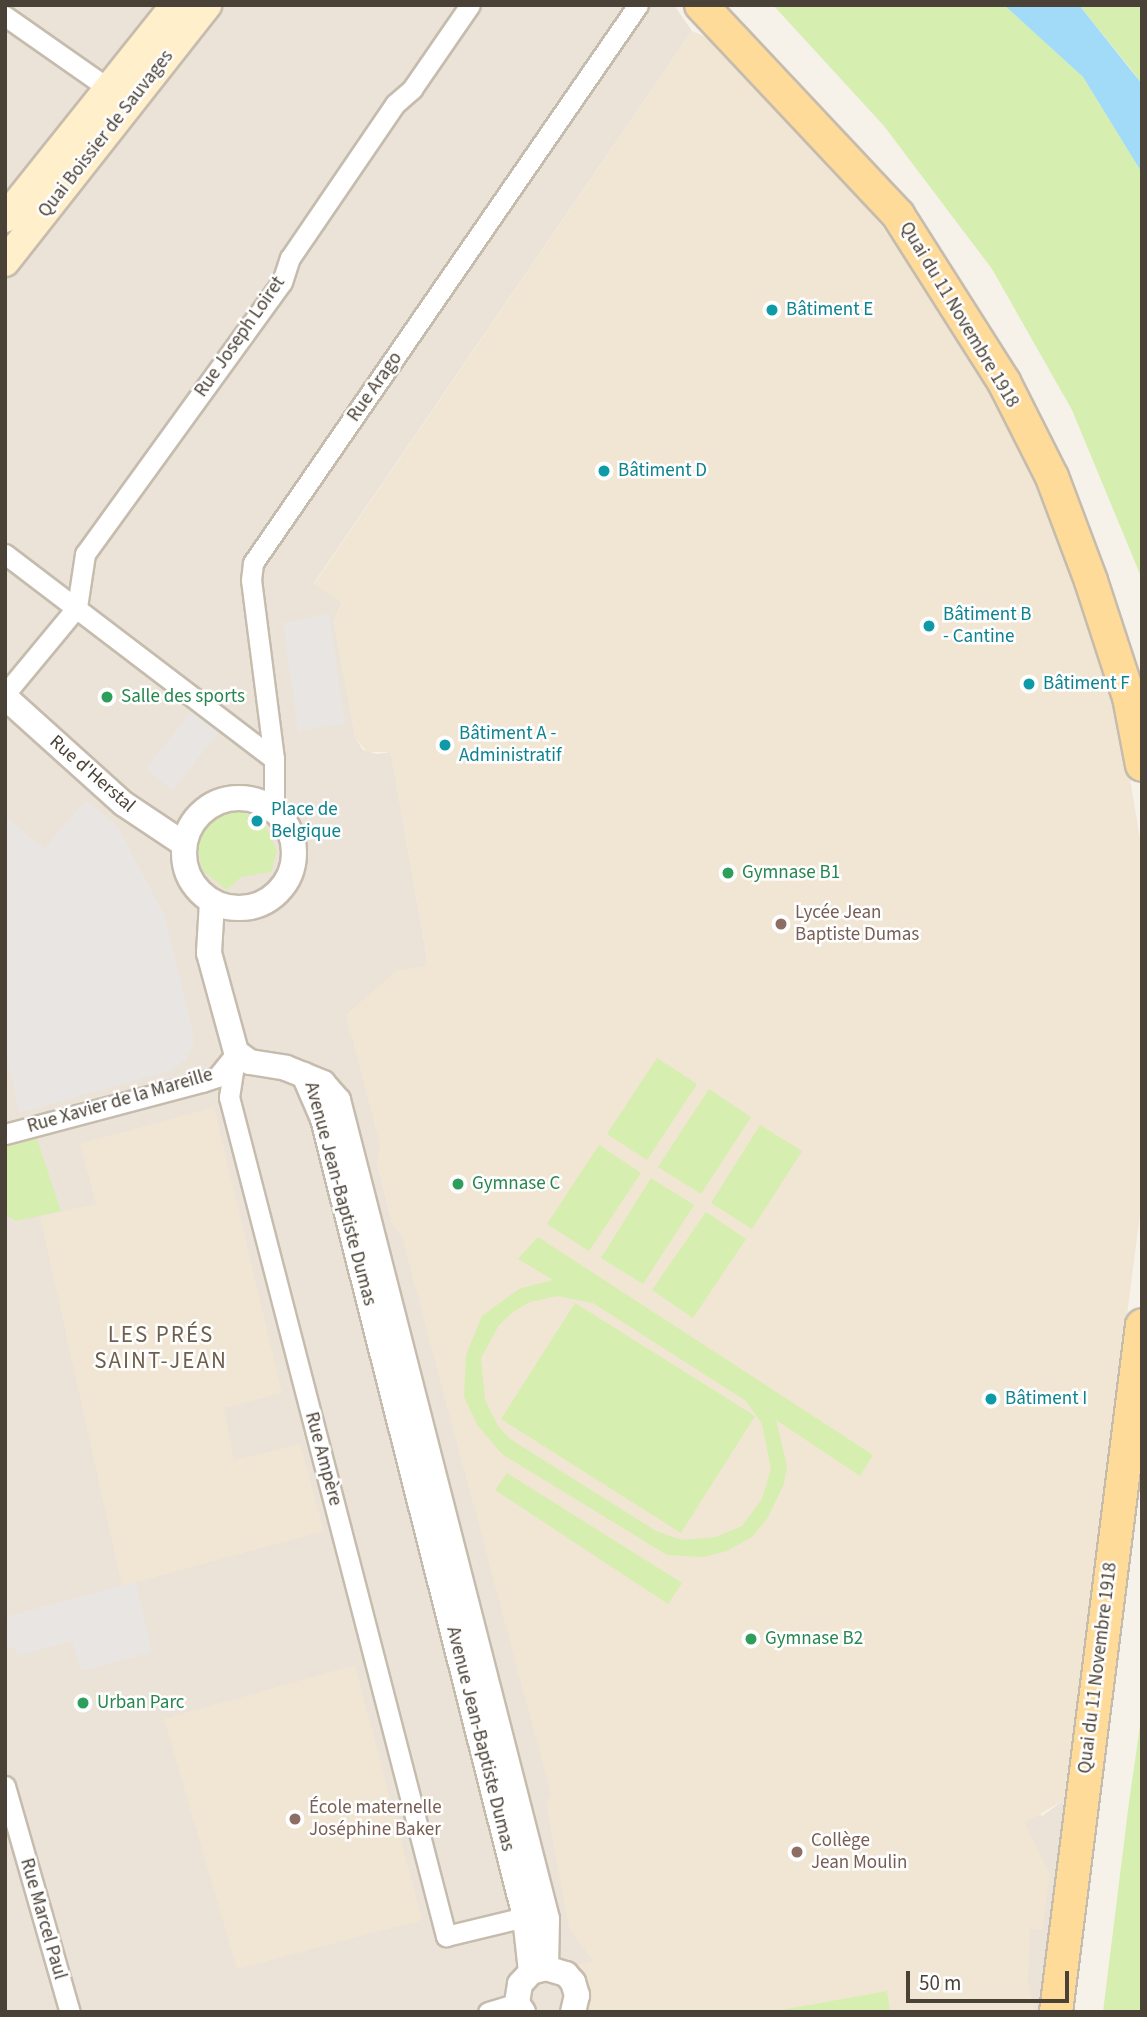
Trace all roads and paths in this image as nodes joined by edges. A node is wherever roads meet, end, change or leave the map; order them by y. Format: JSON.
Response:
{"nodes":[{"id":1,"x":174,"y":5,"type":"edge"},
{"id":2,"x":207,"y":5,"type":"edge"},
{"id":3,"x":470,"y":5,"type":"edge"},
{"id":4,"x":638,"y":5,"type":"edge"},
{"id":5,"x":701,"y":5,"type":"edge"},
{"id":6,"x":5,"y":16,"type":"edge"},
{"id":7,"x":108,"y":88,"type":"junction"},
{"id":8,"x":5,"y":218,"type":"edge"},
{"id":9,"x":5,"y":262,"type":"edge"},
{"id":10,"x":5,"y":554,"type":"edge"},
{"id":11,"x":77,"y":607,"type":"junction"},
{"id":12,"x":5,"y":696,"type":"edge"},
{"id":13,"x":274,"y":759,"type":"junction"},
{"id":14,"x":1142,"y":765,"type":"edge"},
{"id":15,"x":274,"y":811,"type":"junction"},
{"id":16,"x":184,"y":844,"type":"junction"},
{"id":17,"x":212,"y":902,"type":"junction"},
{"id":18,"x":236,"y":1052,"type":"junction"},
{"id":19,"x":304,"y":1075,"type":"junction"},
{"id":20,"x":5,"y":1133,"type":"edge"},
{"id":21,"x":1142,"y":1325,"type":"edge"},
{"id":22,"x":5,"y":1786,"type":"edge"},
{"id":23,"x":525,"y":1917,"type":"junction"},
{"id":24,"x":539,"y":1970,"type":"junction"},
{"id":25,"x":520,"y":2007,"type":"edge"},
{"id":26,"x":70,"y":2012,"type":"edge"},
{"id":27,"x":488,"y":2012,"type":"edge"},
{"id":28,"x":573,"y":2012,"type":"edge"},
{"id":29,"x":1056,"y":2012,"type":"edge"}],
"edges":[{"from":1,"to":7,"type":"main road","name":"Quai Boissier de Sauvages"},
{"from":2,"to":9,"type":"main road","name":"Quai Boissier de Sauvages"},
{"from":3,"to":11,"type":"street","name":"Rue Joseph Loiret"},
{"from":4,"to":13,"type":"street","name":"Rue Arago"},
{"from":5,"to":14,"type":"main road","name":"Quai du 11 Novembre 1918"},
{"from":6,"to":7,"type":"street"},
{"from":7,"to":8,"type":"main road","name":"Quai Boissier de Sauvages"},
{"from":10,"to":11,"type":"street"},
{"from":11,"to":12,"type":"street"},
{"from":11,"to":13,"type":"street"},
{"from":12,"to":16,"type":"street","name":"Rue d'Herstal"},
{"from":13,"to":15,"type":"street","name":"Rue Arago"},
{"from":15,"to":16,"type":"street"},
{"from":15,"to":17,"type":"street"},
{"from":16,"to":17,"type":"street"},
{"from":17,"to":18,"type":"street","name":"Rue Ampère"},
{"from":18,"to":19,"type":"street"},
{"from":18,"to":20,"type":"street","name":"Rue Xavier de la Mareille"},
{"from":18,"to":23,"type":"street","name":"Rue Ampère"},
{"from":19,"to":23,"type":"street","name":"Avenue Jean-Baptiste Dumas"},
{"from":19,"to":24,"type":"street","name":"Avenue Jean-Baptiste Dumas"},
{"from":21,"to":29,"type":"main road","name":"Quai du 11 Novembre 1918"},
{"from":22,"to":26,"type":"street","name":"Rue Marcel Paul"},
{"from":23,"to":24,"type":"street","name":"Avenue Jean-Baptiste Dumas"},
{"from":24,"to":25,"type":"street"},
{"from":24,"to":28,"type":"street"},
{"from":25,"to":27,"type":"street"}]}
